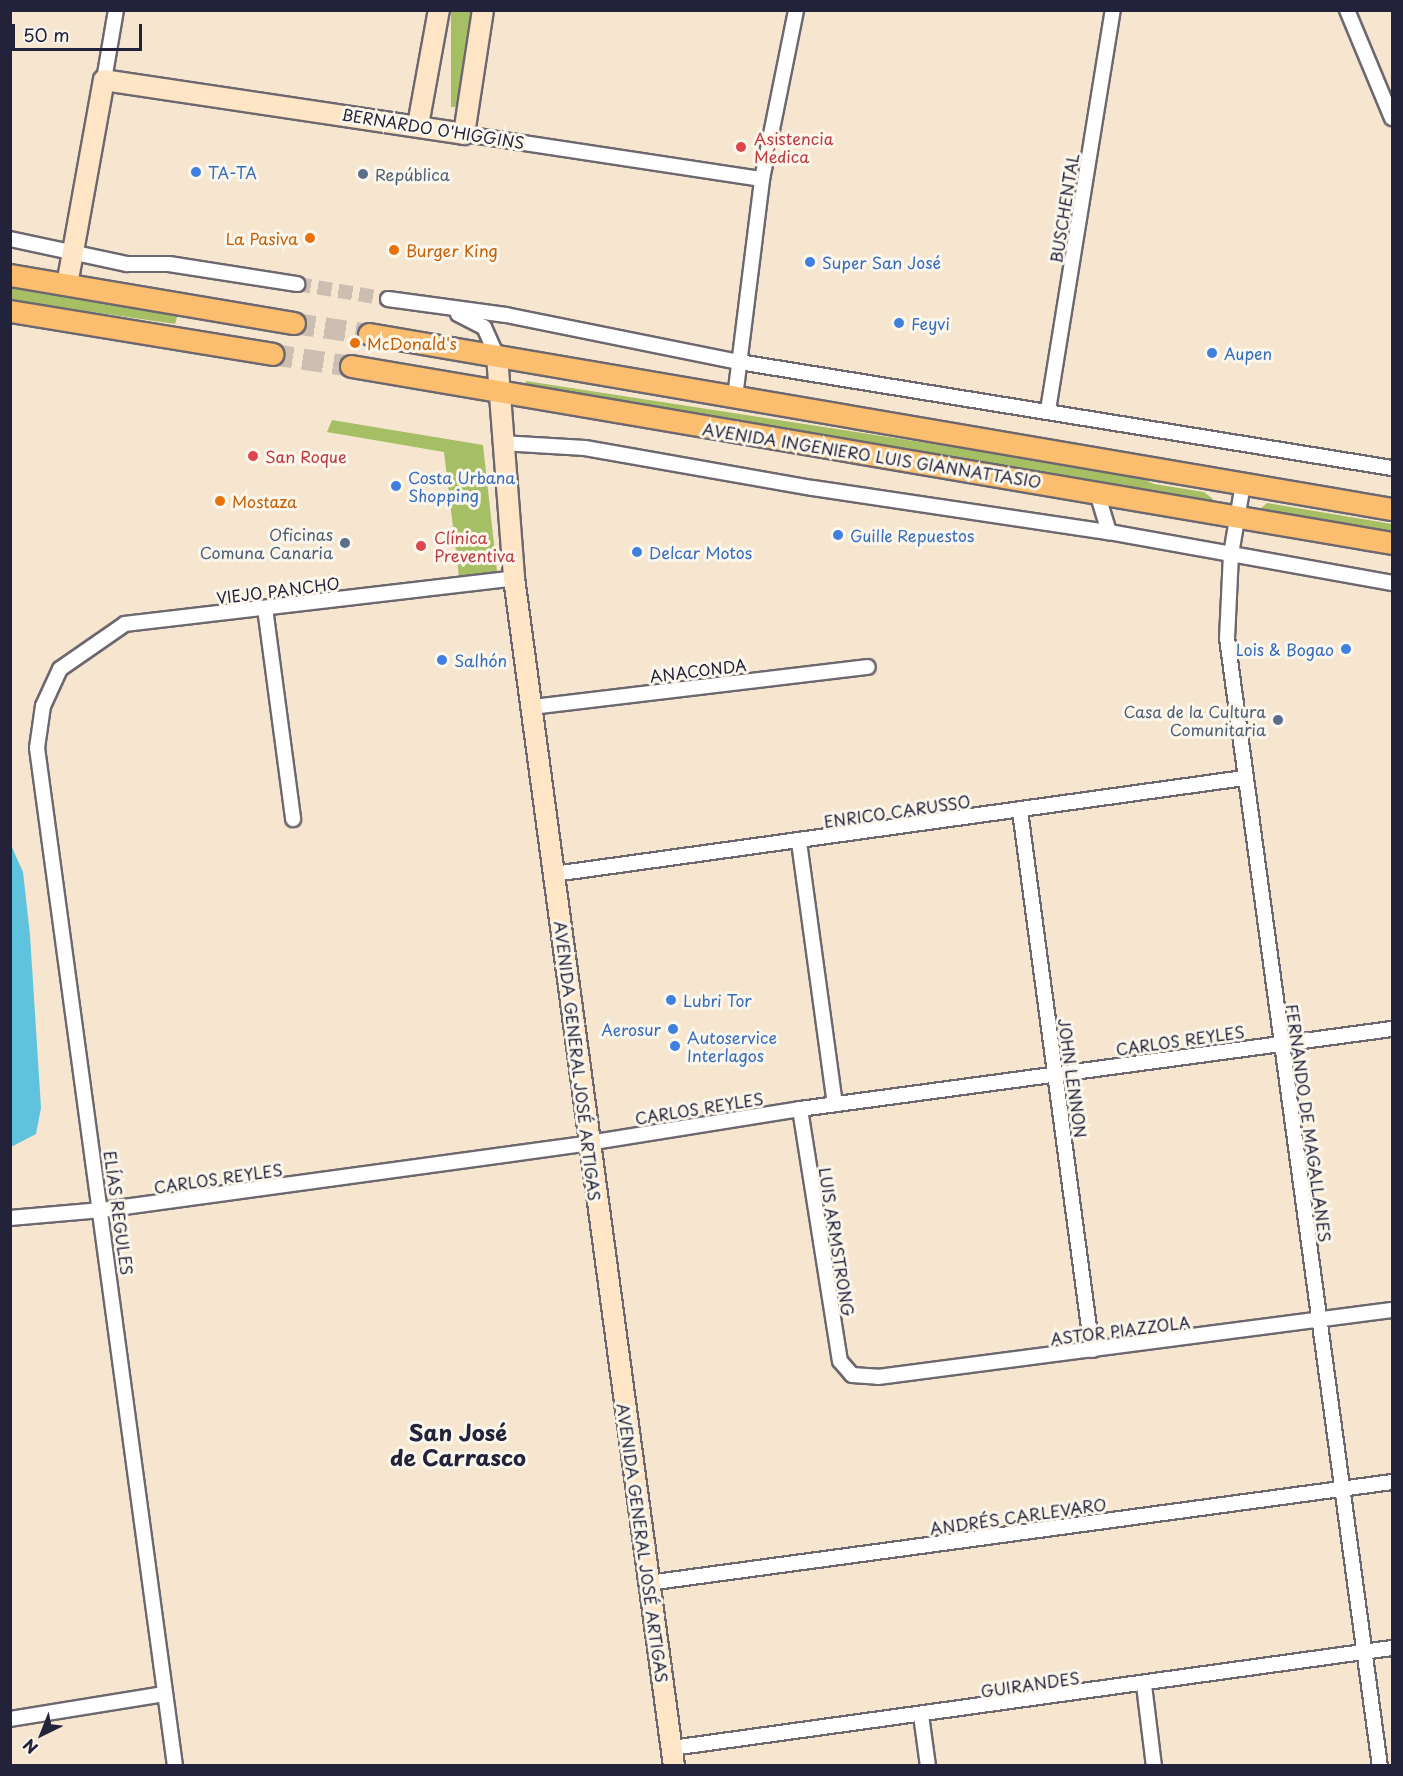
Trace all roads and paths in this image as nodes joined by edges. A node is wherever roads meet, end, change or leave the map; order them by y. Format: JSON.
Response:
{"nodes":[{"id":1,"x":116,"y":10,"type":"edge"},
{"id":2,"x":439,"y":10,"type":"edge"},
{"id":3,"x":483,"y":10,"type":"edge"},
{"id":4,"x":796,"y":10,"type":"edge"},
{"id":5,"x":1113,"y":10,"type":"edge"},
{"id":6,"x":1347,"y":10,"type":"edge"},
{"id":7,"x":104,"y":80,"type":"junction"},
{"id":8,"x":1392,"y":118,"type":"edge"},
{"id":9,"x":418,"y":125,"type":"junction"},
{"id":10,"x":464,"y":134,"type":"junction"},
{"id":11,"x":762,"y":179,"type":"junction"},
{"id":12,"x":10,"y":239,"type":"edge"},
{"id":13,"x":73,"y":251,"type":"junction"},
{"id":14,"x":10,"y":275,"type":"edge"},
{"id":15,"x":297,"y":284,"type":"tunnel mouth"},
{"id":16,"x":67,"y":285,"type":"junction"},
{"id":17,"x":388,"y":298,"type":"tunnel mouth"},
{"id":18,"x":426,"y":303,"type":"junction"},
{"id":19,"x":10,"y":310,"type":"edge"},
{"id":20,"x":294,"y":323,"type":"tunnel mouth"},
{"id":21,"x":369,"y":334,"type":"tunnel mouth"},
{"id":22,"x":272,"y":354,"type":"tunnel mouth"},
{"id":23,"x":497,"y":356,"type":"junction"},
{"id":24,"x":739,"y":362,"type":"junction"},
{"id":25,"x":351,"y":366,"type":"tunnel mouth"},
{"id":26,"x":497,"y":393,"type":"junction"},
{"id":27,"x":735,"y":397,"type":"junction"},
{"id":28,"x":1048,"y":410,"type":"junction"},
{"id":29,"x":501,"y":443,"type":"junction"},
{"id":30,"x":1392,"y":468,"type":"edge"},
{"id":31,"x":1244,"y":484,"type":"junction"},
{"id":32,"x":1096,"y":493,"type":"junction"},
{"id":33,"x":1392,"y":509,"type":"edge"},
{"id":34,"x":1238,"y":517,"type":"junction"},
{"id":35,"x":1109,"y":532,"type":"junction"},
{"id":36,"x":1392,"y":543,"type":"edge"},
{"id":37,"x":1231,"y":555,"type":"junction"},
{"id":38,"x":514,"y":578,"type":"junction"},
{"id":39,"x":1392,"y":584,"type":"edge"},
{"id":40,"x":266,"y":608,"type":"junction"},
{"id":41,"x":868,"y":667,"type":"dead end"},
{"id":42,"x":60,"y":669,"type":"joint"},
{"id":43,"x":532,"y":707,"type":"junction"},
{"id":44,"x":1244,"y":778,"type":"junction"},
{"id":45,"x":1020,"y":811,"type":"junction"},
{"id":46,"x":293,"y":819,"type":"dead end"},
{"id":47,"x":799,"y":842,"type":"junction"},
{"id":48,"x":554,"y":874,"type":"junction"},
{"id":49,"x":1392,"y":1029,"type":"edge"},
{"id":50,"x":1282,"y":1042,"type":"junction"},
{"id":51,"x":1056,"y":1074,"type":"junction"},
{"id":52,"x":835,"y":1104,"type":"junction"},
{"id":53,"x":800,"y":1109,"type":"junction"},
{"id":54,"x":588,"y":1143,"type":"junction"},
{"id":55,"x":102,"y":1210,"type":"junction"},
{"id":56,"x":10,"y":1218,"type":"edge"},
{"id":57,"x":1392,"y":1310,"type":"edge"},
{"id":58,"x":1319,"y":1320,"type":"junction"},
{"id":59,"x":1092,"y":1350,"type":"junction"},
{"id":60,"x":852,"y":1375,"type":"joint"},
{"id":61,"x":1392,"y":1482,"type":"edge"},
{"id":62,"x":1341,"y":1489,"type":"junction"},
{"id":63,"x":648,"y":1583,"type":"junction"},
{"id":64,"x":1392,"y":1648,"type":"edge"},
{"id":65,"x":1366,"y":1651,"type":"junction"},
{"id":66,"x":1143,"y":1685,"type":"junction"},
{"id":67,"x":165,"y":1694,"type":"junction"},
{"id":68,"x":921,"y":1715,"type":"junction"},
{"id":69,"x":10,"y":1719,"type":"edge"},
{"id":70,"x":673,"y":1757,"type":"edge"},
{"id":71,"x":175,"y":1766,"type":"edge"},
{"id":72,"x":928,"y":1766,"type":"edge"},
{"id":73,"x":1154,"y":1766,"type":"edge"},
{"id":74,"x":1380,"y":1766,"type":"edge"}],
"edges":[{"from":1,"to":7,"type":"street"},
{"from":2,"to":9,"type":"street"},
{"from":3,"to":10,"type":"street"},
{"from":4,"to":11,"type":"street"},
{"from":5,"to":28,"type":"street","name":"BUSCHENTAL"},
{"from":6,"to":8,"type":"street"},
{"from":7,"to":9,"type":"street","name":"BERNARDO O'HIGGINS"},
{"from":7,"to":13,"type":"street"},
{"from":9,"to":10,"type":"street","name":"BERNARDO O'HIGGINS"},
{"from":10,"to":11,"type":"street","name":"BERNARDO O'HIGGINS"},
{"from":11,"to":24,"type":"street"},
{"from":12,"to":13,"type":"street"},
{"from":13,"to":15,"type":"street"},
{"from":13,"to":16,"type":"street"},
{"from":14,"to":16,"type":"main road"},
{"from":16,"to":20,"type":"main road"},
{"from":17,"to":18,"type":"street"},
{"from":18,"to":23,"type":"street"},
{"from":18,"to":24,"type":"street"},
{"from":19,"to":22,"type":"main road"},
{"from":21,"to":23,"type":"main road","name":"AVENIDA INGENIERO LUIS GIANNATTASIO"},
{"from":23,"to":26,"type":"street","name":"AVENIDA GENERAL JOSÉ ARTIGAS"},
{"from":23,"to":27,"type":"main road","name":"AVENIDA INGENIERO LUIS GIANNATTASIO"},
{"from":24,"to":27,"type":"street"},
{"from":24,"to":28,"type":"street"},
{"from":25,"to":26,"type":"main road","name":"AVENIDA INGENIERO LUIS GIANNATTASIO"},
{"from":26,"to":29,"type":"street","name":"AVENIDA GENERAL JOSÉ ARTIGAS"},
{"from":26,"to":32,"type":"main road","name":"AVENIDA INGENIERO LUIS GIANNATTASIO"},
{"from":27,"to":31,"type":"main road","name":"AVENIDA INGENIERO LUIS GIANNATTASIO"},
{"from":28,"to":30,"type":"street"},
{"from":29,"to":35,"type":"street"},
{"from":29,"to":38,"type":"street","name":"AVENIDA GENERAL JOSÉ ARTIGAS"},
{"from":31,"to":33,"type":"main road","name":"AVENIDA INGENIERO LUIS GIANNATTASIO"},
{"from":31,"to":34,"type":"street","name":"FERNANDO DE MAGALLANES"},
{"from":32,"to":34,"type":"main road","name":"AVENIDA INGENIERO LUIS GIANNATTASIO"},
{"from":32,"to":35,"type":"street"},
{"from":34,"to":36,"type":"main road","name":"AVENIDA INGENIERO LUIS GIANNATTASIO"},
{"from":34,"to":37,"type":"street","name":"FERNANDO DE MAGALLANES"},
{"from":35,"to":37,"type":"street"},
{"from":37,"to":39,"type":"street"},
{"from":37,"to":44,"type":"street","name":"FERNANDO DE MAGALLANES"},
{"from":38,"to":40,"type":"street","name":"VIEJO PANCHO"},
{"from":38,"to":43,"type":"street","name":"AVENIDA GENERAL JOSÉ ARTIGAS"},
{"from":40,"to":42,"type":"street","name":"VIEJO PANCHO"},
{"from":40,"to":46,"type":"street"},
{"from":41,"to":43,"type":"street","name":"ANACONDA"},
{"from":42,"to":55,"type":"street","name":"ELÍAS REGULES"},
{"from":43,"to":48,"type":"street","name":"AVENIDA GENERAL JOSÉ ARTIGAS"},
{"from":44,"to":45,"type":"street","name":"ENRICO CARUSSO"},
{"from":44,"to":50,"type":"street","name":"FERNANDO DE MAGALLANES"},
{"from":45,"to":47,"type":"street","name":"ENRICO CARUSSO"},
{"from":45,"to":51,"type":"street","name":"JOHN LENNON"},
{"from":47,"to":48,"type":"street","name":"ENRICO CARUSSO"},
{"from":47,"to":52,"type":"street"},
{"from":48,"to":54,"type":"street","name":"AVENIDA GENERAL JOSÉ ARTIGAS"},
{"from":49,"to":50,"type":"street","name":"CARLOS REYLES"},
{"from":50,"to":51,"type":"street","name":"CARLOS REYLES"},
{"from":50,"to":58,"type":"street","name":"FERNANDO DE MAGALLANES"},
{"from":51,"to":52,"type":"street","name":"CARLOS REYLES"},
{"from":51,"to":59,"type":"street","name":"JOHN LENNON"},
{"from":52,"to":53,"type":"street","name":"CARLOS REYLES"},
{"from":53,"to":54,"type":"street","name":"CARLOS REYLES"},
{"from":53,"to":60,"type":"street","name":"LUIS ARMSTRONG"},
{"from":54,"to":55,"type":"street","name":"CARLOS REYLES"},
{"from":54,"to":63,"type":"street","name":"AVENIDA GENERAL JOSÉ ARTIGAS"},
{"from":55,"to":56,"type":"street","name":"CARLOS REYLES"},
{"from":55,"to":67,"type":"street","name":"ELÍAS REGULES"},
{"from":57,"to":58,"type":"street","name":"ASTOR PIAZZOLA"},
{"from":58,"to":59,"type":"street","name":"ASTOR PIAZZOLA"},
{"from":58,"to":62,"type":"street","name":"FERNANDO DE MAGALLANES"},
{"from":59,"to":60,"type":"street","name":"ASTOR PIAZZOLA"},
{"from":61,"to":62,"type":"street","name":"ANDRÉS CARLEVARO"},
{"from":62,"to":63,"type":"street","name":"ANDRÉS CARLEVARO"},
{"from":62,"to":65,"type":"street","name":"FERNANDO DE MAGALLANES"},
{"from":63,"to":70,"type":"street","name":"AVENIDA GENERAL JOSÉ ARTIGAS"},
{"from":64,"to":65,"type":"street","name":"GUIRANDES"},
{"from":65,"to":66,"type":"street","name":"GUIRANDES"},
{"from":65,"to":74,"type":"street","name":"FERNANDO DE MAGALLANES"},
{"from":66,"to":68,"type":"street","name":"GUIRANDES"},
{"from":66,"to":73,"type":"street"},
{"from":67,"to":69,"type":"street"},
{"from":67,"to":71,"type":"street","name":"ELÍAS REGULES"},
{"from":68,"to":70,"type":"street","name":"GUIRANDES"},
{"from":68,"to":72,"type":"street"}]}
